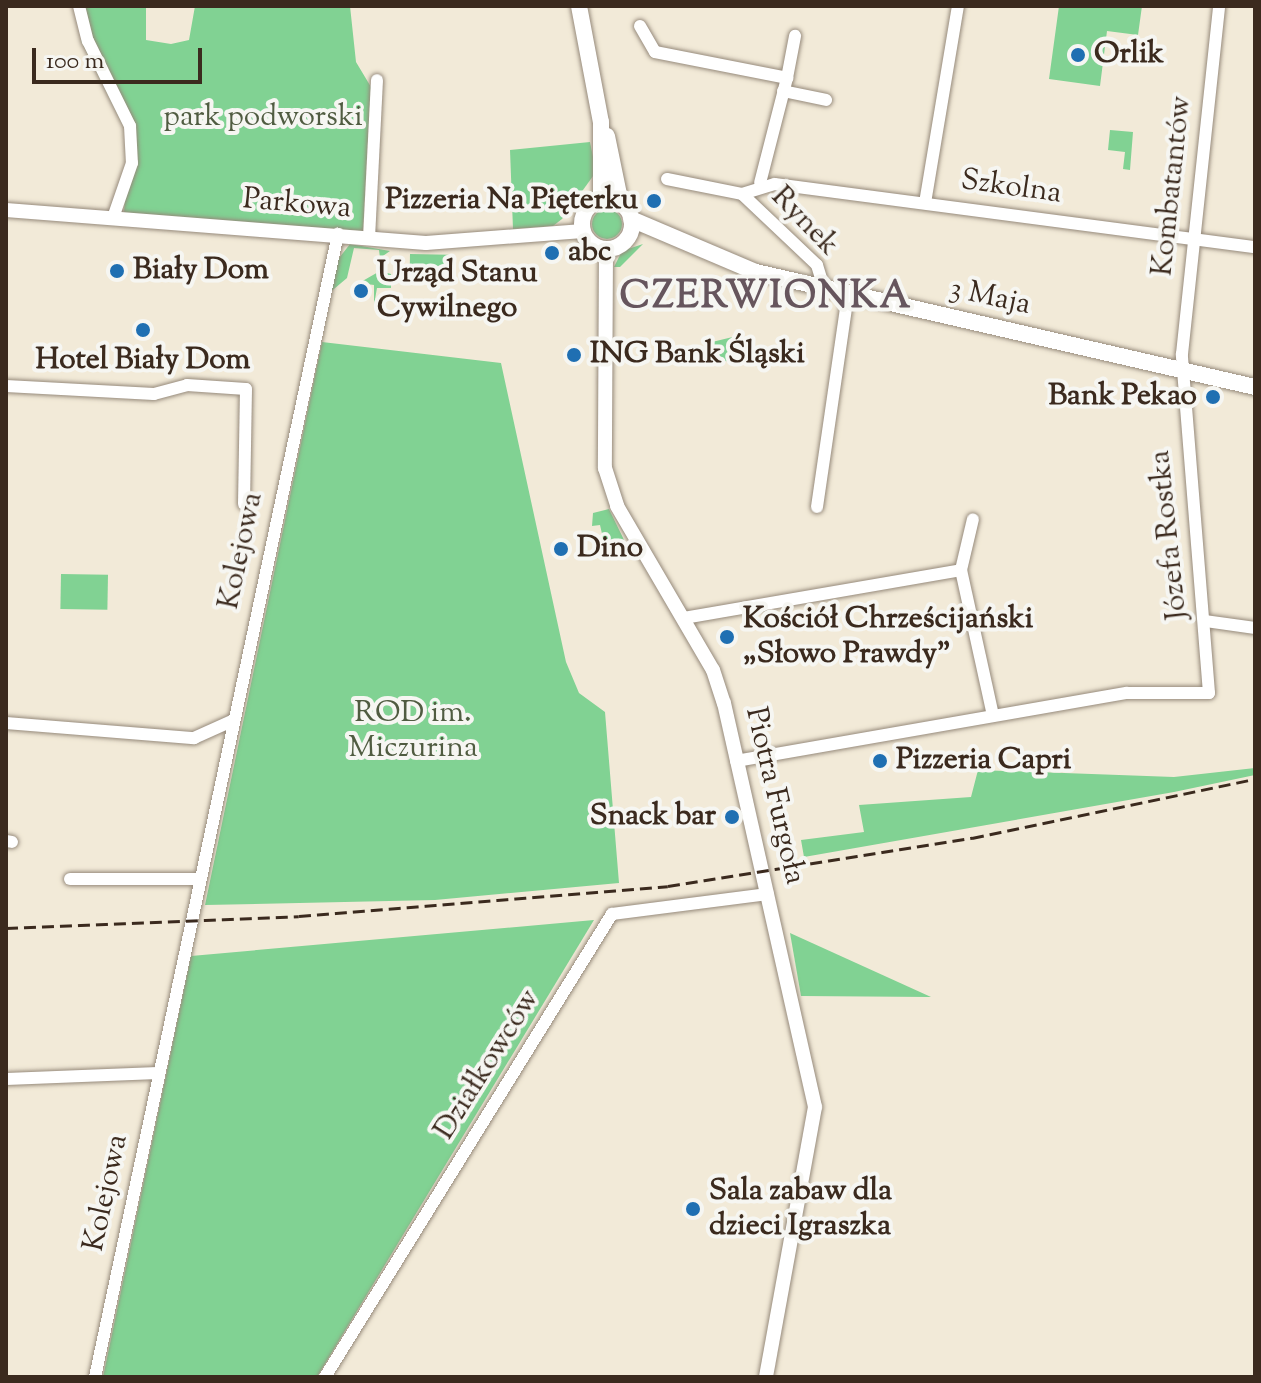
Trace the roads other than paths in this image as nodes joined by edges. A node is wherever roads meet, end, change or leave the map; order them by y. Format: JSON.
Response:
{"nodes":[{"id":1,"x":79,"y":6,"type":"edge"},
{"id":2,"x":579,"y":6,"type":"edge"},
{"id":3,"x":958,"y":6,"type":"edge"},
{"id":4,"x":1219,"y":6,"type":"edge"},
{"id":5,"x":640,"y":26,"type":"dead end"},
{"id":6,"x":795,"y":36,"type":"dead end"},
{"id":7,"x":377,"y":80,"type":"dead end"},
{"id":8,"x":785,"y":85,"type":"junction"},
{"id":9,"x":826,"y":100,"type":"dead end"},
{"id":10,"x":601,"y":122,"type":"junction"},
{"id":11,"x":667,"y":179,"type":"dead end"},
{"id":12,"x":760,"y":183,"type":"junction"},
{"id":13,"x":742,"y":194,"type":"junction"},
{"id":14,"x":601,"y":200,"type":"junction"},
{"id":15,"x":925,"y":203,"type":"junction"},
{"id":16,"x":6,"y":210,"type":"edge"},
{"id":17,"x":626,"y":212,"type":"junction"},
{"id":18,"x":113,"y":218,"type":"junction"},
{"id":19,"x":583,"y":231,"type":"junction"},
{"id":20,"x":338,"y":234,"type":"junction"},
{"id":21,"x":369,"y":238,"type":"junction"},
{"id":22,"x":1194,"y":239,"type":"junction"},
{"id":23,"x":625,"y":241,"type":"junction"},
{"id":24,"x":669,"y":241,"type":"junction"},
{"id":25,"x":1255,"y":247,"type":"edge"},
{"id":26,"x":606,"y":249,"type":"junction"},
{"id":27,"x":824,"y":288,"type":"junction"},
{"id":28,"x":848,"y":294,"type":"junction"},
{"id":29,"x":1182,"y":372,"type":"junction"},
{"id":30,"x":6,"y":386,"type":"edge"},
{"id":31,"x":1255,"y":387,"type":"edge"},
{"id":32,"x":244,"y":504,"type":"dead end"},
{"id":33,"x":817,"y":507,"type":"dead end"},
{"id":34,"x":973,"y":519,"type":"dead end"},
{"id":35,"x":961,"y":570,"type":"junction"},
{"id":36,"x":684,"y":618,"type":"junction"},
{"id":37,"x":1205,"y":621,"type":"junction"},
{"id":38,"x":1255,"y":628,"type":"edge"},
{"id":39,"x":993,"y":715,"type":"junction"},
{"id":40,"x":232,"y":721,"type":"junction"},
{"id":41,"x":6,"y":723,"type":"edge"},
{"id":42,"x":736,"y":761,"type":"junction"},
{"id":43,"x":70,"y":879,"type":"dead end"},
{"id":44,"x":199,"y":879,"type":"junction"},
{"id":45,"x":768,"y":894,"type":"junction"},
{"id":46,"x":158,"y":1073,"type":"junction"},
{"id":47,"x":6,"y":1079,"type":"edge"},
{"id":48,"x":95,"y":1377,"type":"edge"},
{"id":49,"x":325,"y":1377,"type":"edge"},
{"id":50,"x":766,"y":1377,"type":"edge"}],
"edges":[{"from":1,"to":18,"type":"street"},
{"from":2,"to":10,"type":"main road"},
{"from":3,"to":15,"type":"street"},
{"from":4,"to":22,"type":"street","name":"Kombatantów"},
{"from":5,"to":8,"type":"street"},
{"from":6,"to":8,"type":"street","name":"Rynek"},
{"from":7,"to":21,"type":"street"},
{"from":8,"to":9,"type":"street"},
{"from":8,"to":12,"type":"street","name":"Rynek"},
{"from":10,"to":14,"type":"main road"},
{"from":10,"to":17,"type":"main road"},
{"from":11,"to":13,"type":"street","name":"Rynek"},
{"from":12,"to":13,"type":"street","name":"Rynek"},
{"from":12,"to":15,"type":"street","name":"Szkolna"},
{"from":13,"to":27,"type":"street","name":"Rynek"},
{"from":14,"to":17,"type":"main road"},
{"from":14,"to":19,"type":"main road"},
{"from":15,"to":22,"type":"street","name":"Szkolna"},
{"from":16,"to":18,"type":"street","name":"Parkowa"},
{"from":17,"to":23,"type":"main road"},
{"from":17,"to":24,"type":"main road","name":"3 Maja"},
{"from":18,"to":20,"type":"street","name":"Parkowa"},
{"from":19,"to":21,"type":"street","name":"Parkowa"},
{"from":19,"to":26,"type":"main road"},
{"from":20,"to":21,"type":"street","name":"Parkowa"},
{"from":20,"to":40,"type":"street","name":"Kolejowa"},
{"from":22,"to":25,"type":"street","name":"Szkolna"},
{"from":22,"to":29,"type":"street","name":"Kombatantów"},
{"from":23,"to":24,"type":"main road","name":"3 Maja"},
{"from":23,"to":26,"type":"main road"},
{"from":24,"to":27,"type":"main road","name":"3 Maja"},
{"from":26,"to":36,"type":"street","name":"Piotra Furgoła"},
{"from":27,"to":28,"type":"main road","name":"3 Maja"},
{"from":28,"to":29,"type":"main road","name":"3 Maja"},
{"from":28,"to":33,"type":"street"},
{"from":29,"to":31,"type":"main road","name":"3 Maja"},
{"from":29,"to":37,"type":"street","name":"Józefa Rostka"},
{"from":30,"to":32,"type":"street"},
{"from":34,"to":35,"type":"street"},
{"from":35,"to":36,"type":"street"},
{"from":35,"to":39,"type":"street"},
{"from":36,"to":42,"type":"street","name":"Piotra Furgoła"},
{"from":37,"to":38,"type":"street"},
{"from":37,"to":39,"type":"street","name":"Józefa Rostka"},
{"from":39,"to":42,"type":"street"},
{"from":40,"to":41,"type":"street"},
{"from":40,"to":44,"type":"street","name":"Kolejowa"},
{"from":42,"to":45,"type":"street","name":"Piotra Furgoła"},
{"from":43,"to":44,"type":"street"},
{"from":44,"to":46,"type":"street","name":"Kolejowa"},
{"from":45,"to":49,"type":"street","name":"Działkowców"},
{"from":45,"to":50,"type":"street","name":"Piotra Furgoła"},
{"from":46,"to":47,"type":"street"},
{"from":46,"to":48,"type":"street","name":"Kolejowa"}]}
